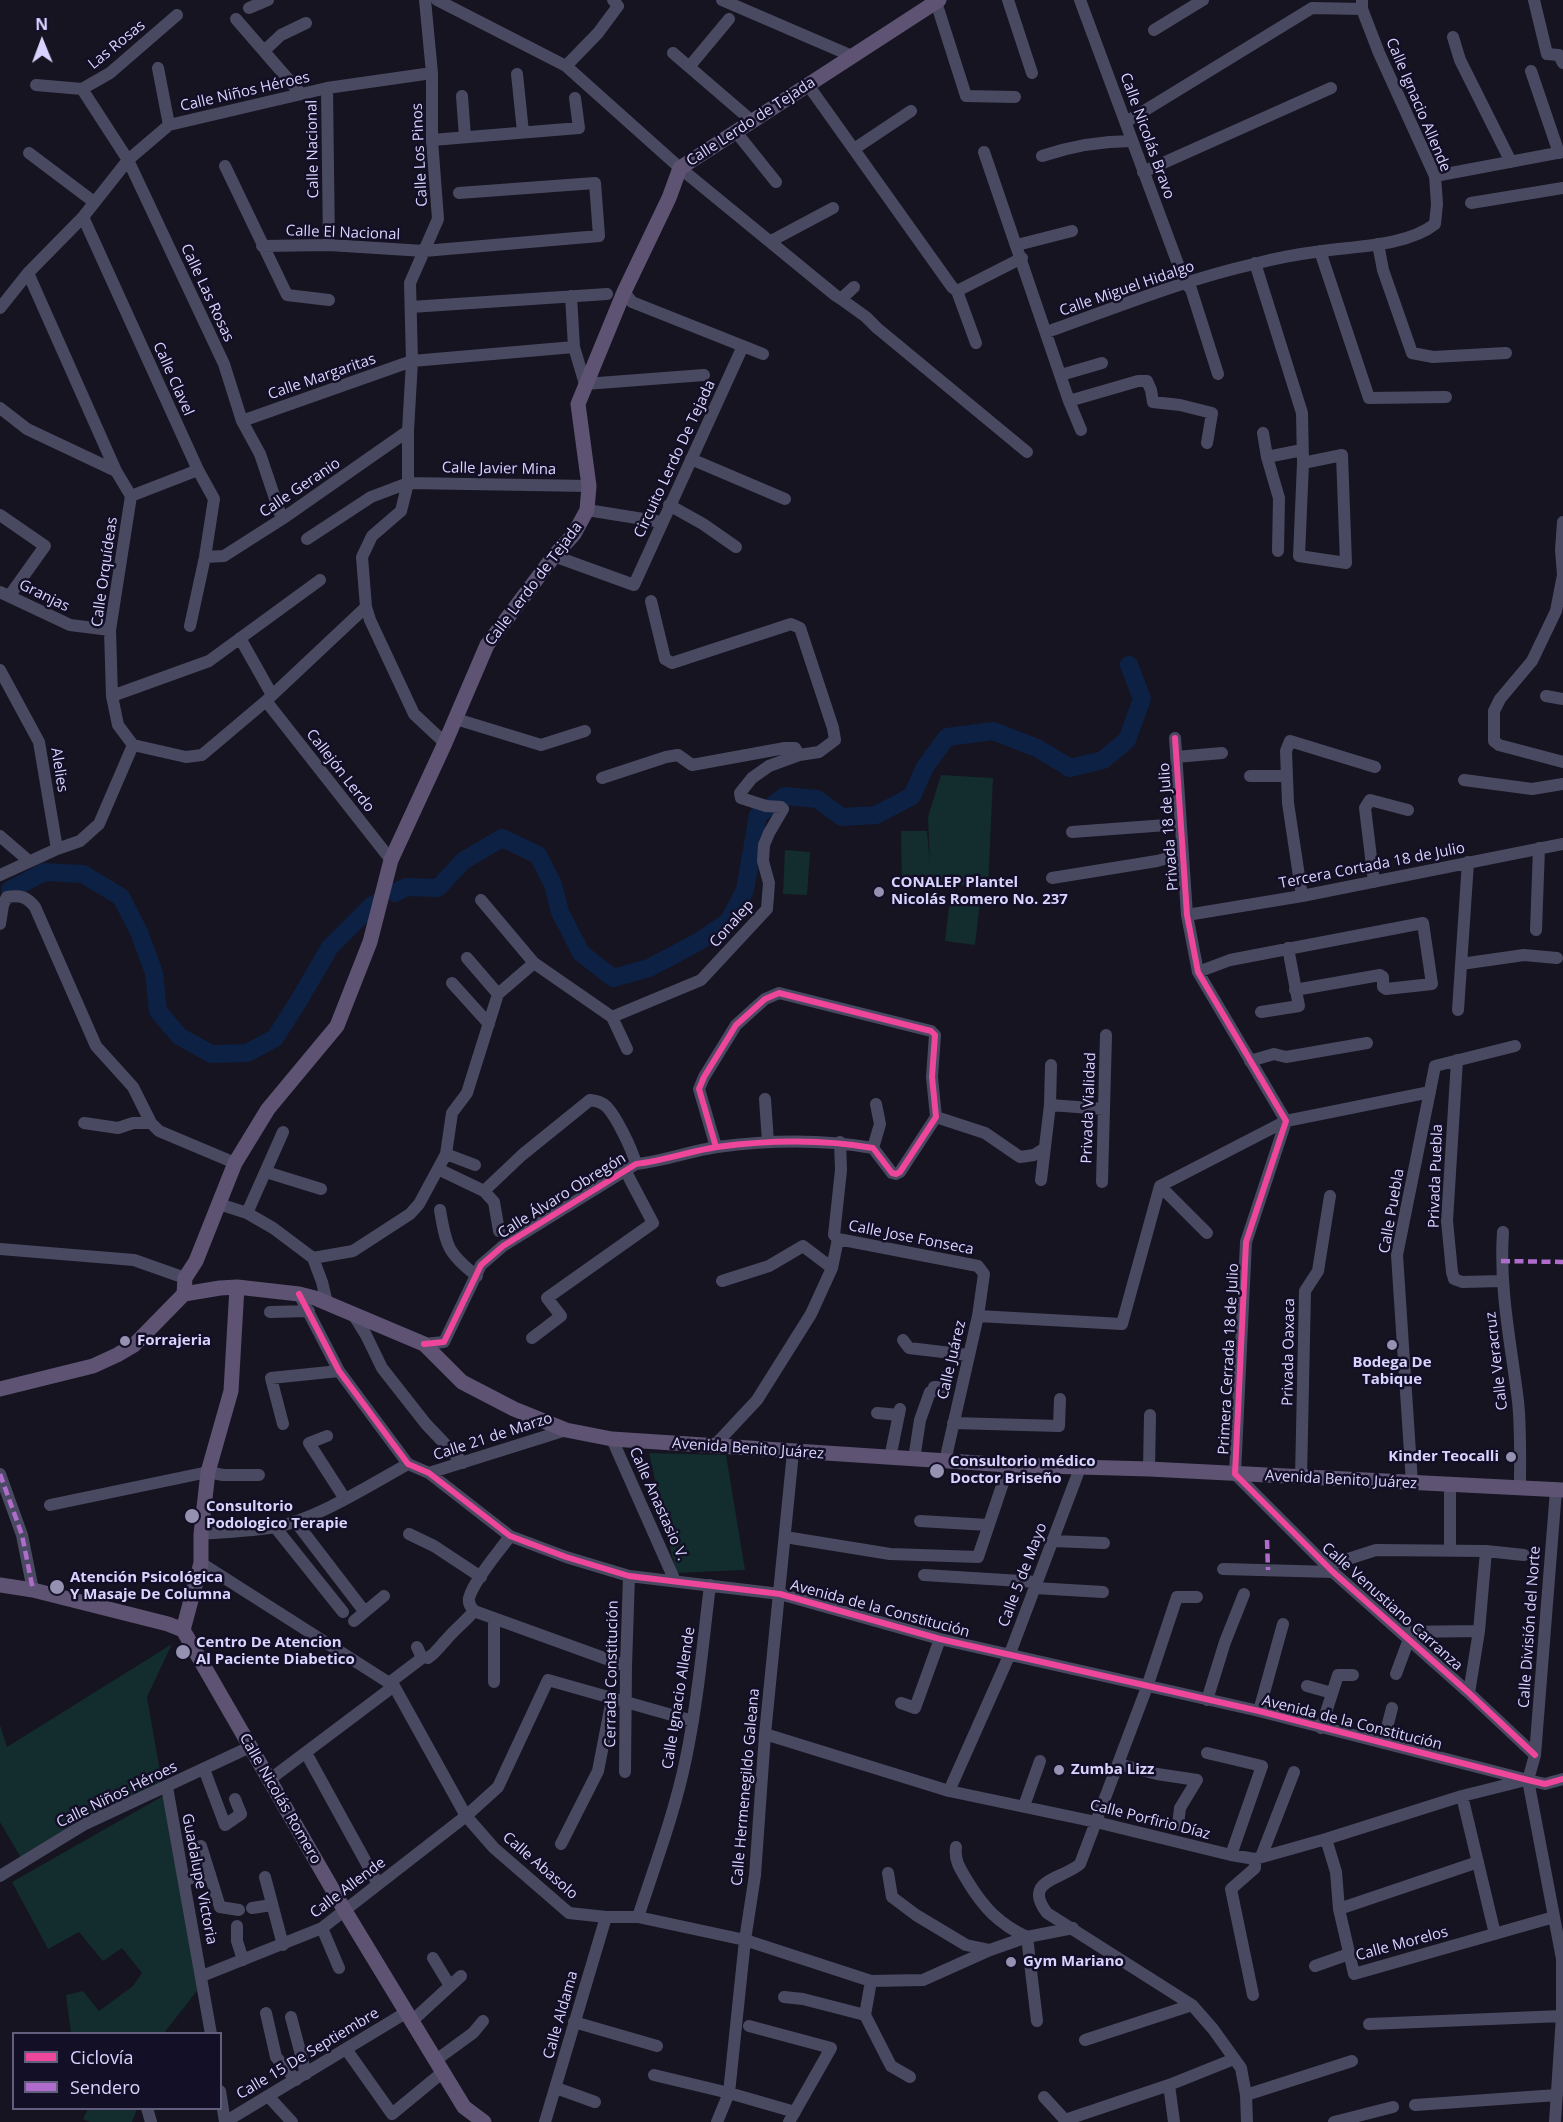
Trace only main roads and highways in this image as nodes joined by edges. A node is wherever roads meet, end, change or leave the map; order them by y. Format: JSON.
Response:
{"nodes":[{"id":1,"x":938,"y":1,"type":"edge"},
{"id":2,"x":237,"y":1287,"type":"junction"},
{"id":3,"x":184,"y":1294,"type":"junction"},
{"id":4,"x":0,"y":1389,"type":"edge"},
{"id":5,"x":1560,"y":1490,"type":"edge"},
{"id":6,"x":0,"y":1585,"type":"edge"},
{"id":7,"x":183,"y":1630,"type":"junction"},
{"id":8,"x":484,"y":2122,"type":"edge"}],
"edges":[{"from":1,"to":3,"type":"main road","name":"Calle Lerdo de Tejada"},
{"from":2,"to":3,"type":"main road","name":"Avenida Benito Juárez"},
{"from":2,"to":5,"type":"main road","name":"Avenida Benito Juárez"},
{"from":2,"to":7,"type":"main road"},
{"from":3,"to":4,"type":"main road"},
{"from":6,"to":7,"type":"main road"},
{"from":7,"to":8,"type":"main road","name":"Calle Nicolás Romero"}]}
